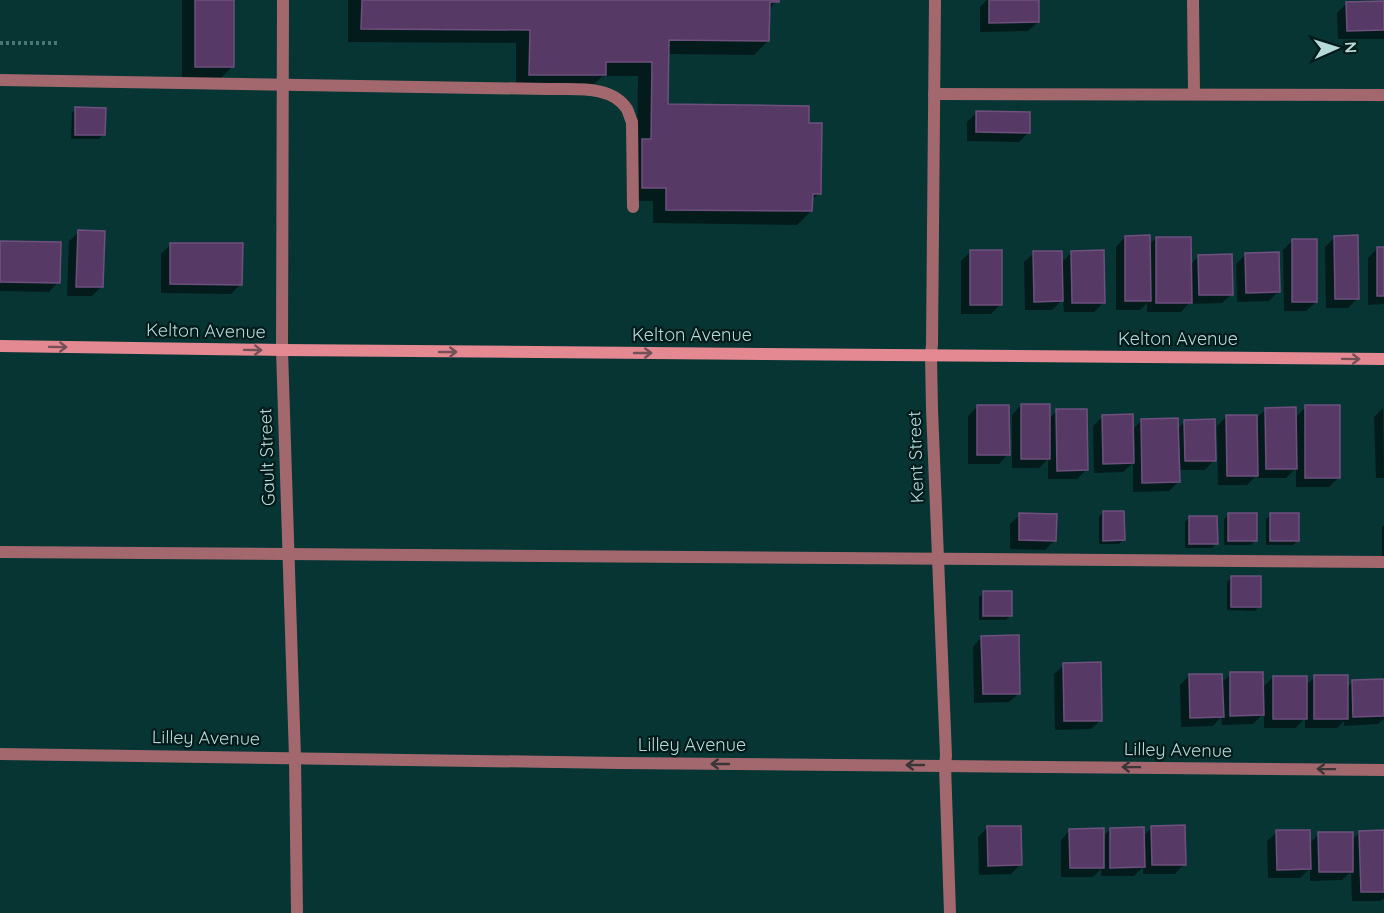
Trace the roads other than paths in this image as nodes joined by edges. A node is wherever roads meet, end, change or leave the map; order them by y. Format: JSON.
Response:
{"nodes":[{"id":1,"x":284,"y":0,"type":"edge"},
{"id":2,"x":935,"y":0,"type":"edge"},
{"id":3,"x":1193,"y":0,"type":"edge"},
{"id":4,"x":0,"y":80,"type":"edge"},
{"id":5,"x":283,"y":85,"type":"junction"},
{"id":6,"x":934,"y":93,"type":"junction"},
{"id":7,"x":1194,"y":94,"type":"junction"},
{"id":8,"x":1384,"y":95,"type":"edge"},
{"id":9,"x":633,"y":207,"type":"dead end"},
{"id":10,"x":0,"y":346,"type":"edge"},
{"id":11,"x":282,"y":350,"type":"junction"},
{"id":12,"x":931,"y":355,"type":"junction"},
{"id":13,"x":1384,"y":359,"type":"edge"},
{"id":14,"x":0,"y":552,"type":"edge"},
{"id":15,"x":287,"y":554,"type":"junction"},
{"id":16,"x":938,"y":558,"type":"junction"},
{"id":17,"x":1384,"y":562,"type":"edge"},
{"id":18,"x":0,"y":754,"type":"edge"},
{"id":19,"x":295,"y":758,"type":"junction"},
{"id":20,"x":945,"y":765,"type":"junction"},
{"id":21,"x":1384,"y":770,"type":"edge"},
{"id":22,"x":297,"y":913,"type":"edge"},
{"id":23,"x":950,"y":913,"type":"edge"}],
"edges":[{"from":1,"to":5,"type":"street","name":"Gault Street"},
{"from":2,"to":6,"type":"street","name":"Kent Street"},
{"from":3,"to":7,"type":"street"},
{"from":4,"to":5,"type":"street"},
{"from":5,"to":9,"type":"street"},
{"from":5,"to":11,"type":"street","name":"Gault Street"},
{"from":6,"to":7,"type":"street"},
{"from":6,"to":12,"type":"street","name":"Kent Street"},
{"from":7,"to":8,"type":"street"},
{"from":10,"to":11,"type":"main road","name":"Kelton Avenue","one_way":true},
{"from":11,"to":12,"type":"main road","name":"Kelton Avenue","one_way":true},
{"from":11,"to":15,"type":"street","name":"Gault Street"},
{"from":12,"to":13,"type":"main road","name":"Kelton Avenue","one_way":true},
{"from":12,"to":16,"type":"street","name":"Kent Street"},
{"from":14,"to":15,"type":"street"},
{"from":15,"to":16,"type":"street"},
{"from":15,"to":19,"type":"street","name":"Gault Street"},
{"from":16,"to":17,"type":"street"},
{"from":16,"to":20,"type":"street","name":"Kent Street"},
{"from":18,"to":19,"type":"street","name":"Lilley Avenue"},
{"from":20,"to":19,"type":"street","name":"Lilley Avenue","one_way":true},
{"from":19,"to":22,"type":"street","name":"Gault Street"},
{"from":21,"to":20,"type":"street","name":"Lilley Avenue","one_way":true},
{"from":20,"to":23,"type":"street","name":"Kent Street"}]}
